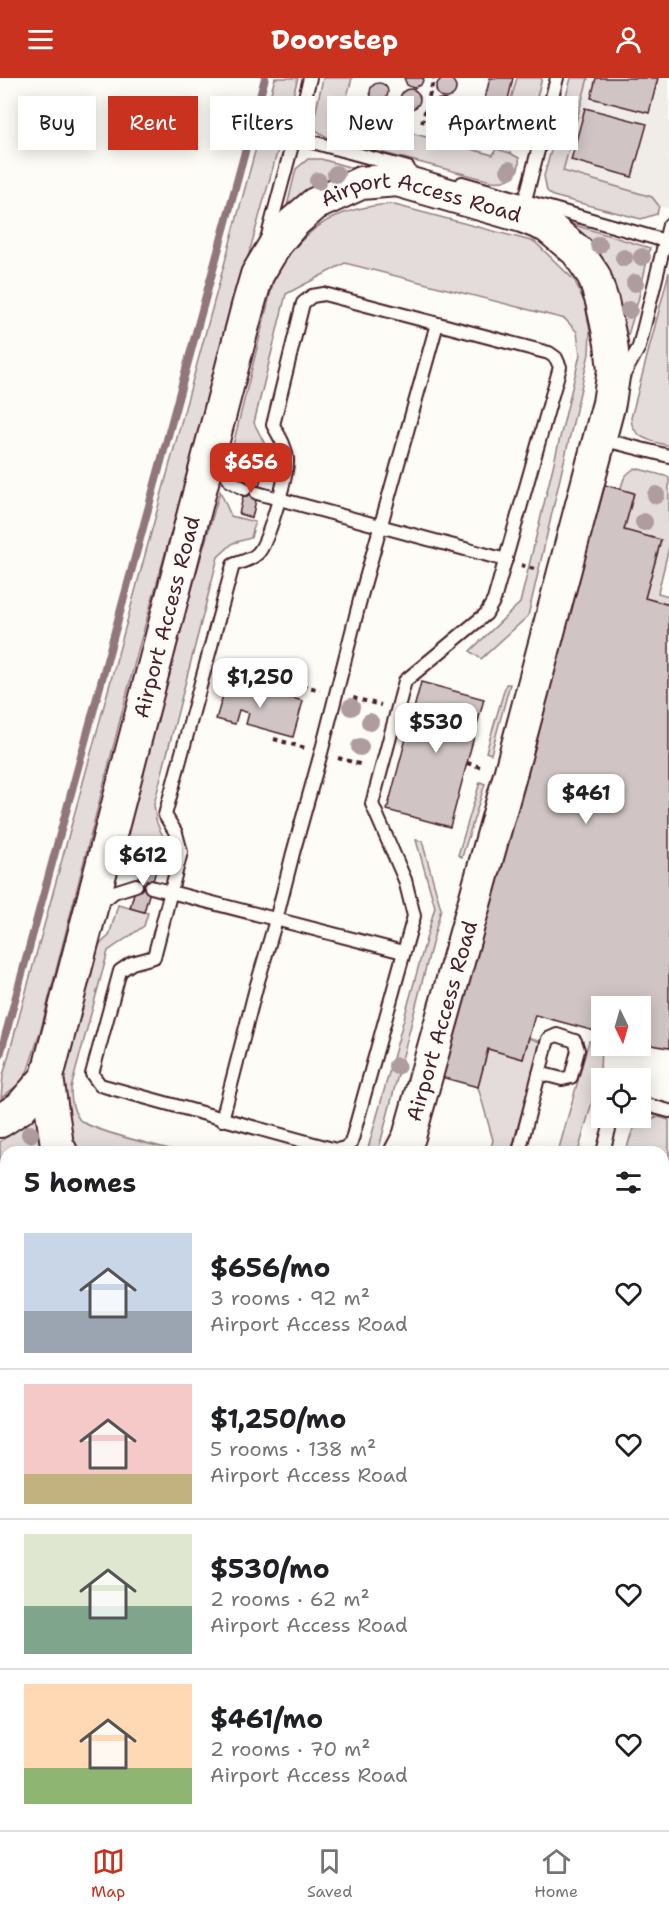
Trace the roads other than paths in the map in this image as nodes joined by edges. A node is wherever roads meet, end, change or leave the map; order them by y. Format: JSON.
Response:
{"nodes":[{"id":1,"x":310,"y":78,"type":"edge"},
{"id":2,"x":557,"y":78,"type":"edge"},
{"id":3,"x":305,"y":96,"type":"edge"},
{"id":4,"x":315,"y":143,"type":"edge"},
{"id":5,"x":291,"y":150,"type":"edge"},
{"id":6,"x":414,"y":174,"type":"junction"},
{"id":7,"x":449,"y":179,"type":"dead end"},
{"id":8,"x":525,"y":200,"type":"junction"},
{"id":9,"x":669,"y":225,"type":"edge"},
{"id":10,"x":547,"y":226,"type":"junction"},
{"id":11,"x":667,"y":241,"type":"edge"},
{"id":12,"x":257,"y":275,"type":"junction"},
{"id":13,"x":437,"y":324,"type":"junction"},
{"id":14,"x":609,"y":403,"type":"junction"},
{"id":15,"x":600,"y":438,"type":"junction"},
{"id":16,"x":212,"y":443,"type":"junction"},
{"id":17,"x":669,"y":456,"type":"edge"},
{"id":18,"x":244,"y":489,"type":"dead end"},
{"id":19,"x":257,"y":493,"type":"dead end"},
{"id":20,"x":279,"y":499,"type":"junction"},
{"id":21,"x":381,"y":527,"type":"junction"},
{"id":22,"x":506,"y":560,"type":"junction"},
{"id":23,"x":136,"y":885,"type":"dead end"},
{"id":24,"x":151,"y":887,"type":"dead end"},
{"id":25,"x":171,"y":894,"type":"junction"},
{"id":26,"x":89,"y":913,"type":"junction"},
{"id":27,"x":276,"y":920,"type":"junction"},
{"id":28,"x":404,"y":952,"type":"junction"},
{"id":29,"x":539,"y":1073,"type":"dead end"},
{"id":30,"x":47,"y":1077,"type":"junction"},
{"id":31,"x":651,"y":1106,"type":"edge"},
{"id":32,"x":669,"y":1111,"type":"edge"},
{"id":33,"x":222,"y":1120,"type":"junction"},
{"id":34,"x":0,"y":1121,"type":"edge"},
{"id":35,"x":609,"y":1128,"type":"edge"},
{"id":36,"x":58,"y":1146,"type":"edge"},
{"id":37,"x":321,"y":1146,"type":"edge"},
{"id":38,"x":347,"y":1146,"type":"edge"},
{"id":39,"x":406,"y":1146,"type":"edge"},
{"id":40,"x":521,"y":1146,"type":"edge"},
{"id":41,"x":605,"y":1146,"type":"edge"}],
"edges":[{"from":1,"to":3,"type":"lane"},
{"from":2,"to":8,"type":"lane"},
{"from":4,"to":6,"type":"lane"},
{"from":5,"to":12,"type":"lane"},
{"from":6,"to":10,"type":"main road","name":"Airport Access Road"},
{"from":6,"to":12,"type":"main road","name":"Airport Access Road"},
{"from":7,"to":8,"type":"lane"},
{"from":8,"to":10,"type":"lane"},
{"from":8,"to":11,"type":"lane"},
{"from":9,"to":11,"type":"lane"},
{"from":10,"to":14,"type":"main road","name":"Airport Access Road"},
{"from":11,"to":14,"type":"lane"},
{"from":12,"to":16,"type":"main road","name":"Airport Access Road"},
{"from":13,"to":20,"type":"lane"},
{"from":13,"to":21,"type":"lane"},
{"from":13,"to":22,"type":"lane"},
{"from":14,"to":15,"type":"main road","name":"Airport Access Road"},
{"from":15,"to":17,"type":"lane"},
{"from":15,"to":39,"type":"main road","name":"Airport Access Road"},
{"from":16,"to":18,"type":"lane"},
{"from":16,"to":26,"type":"main road","name":"Airport Access Road"},
{"from":19,"to":20,"type":"lane"},
{"from":20,"to":21,"type":"lane"},
{"from":20,"to":25,"type":"lane"},
{"from":21,"to":22,"type":"lane"},
{"from":21,"to":27,"type":"lane"},
{"from":22,"to":28,"type":"lane"},
{"from":23,"to":26,"type":"lane"},
{"from":24,"to":25,"type":"lane"},
{"from":25,"to":27,"type":"lane"},
{"from":25,"to":33,"type":"lane"},
{"from":26,"to":30,"type":"main road","name":"Airport Access Road"},
{"from":27,"to":28,"type":"lane"},
{"from":27,"to":33,"type":"lane"},
{"from":28,"to":38,"type":"lane"},
{"from":29,"to":40,"type":"lane"},
{"from":30,"to":34,"type":"main road"},
{"from":30,"to":36,"type":"main road","name":"Airport Access Road"},
{"from":31,"to":32,"type":"lane"},
{"from":33,"to":37,"type":"lane"},
{"from":35,"to":41,"type":"lane"}]}
